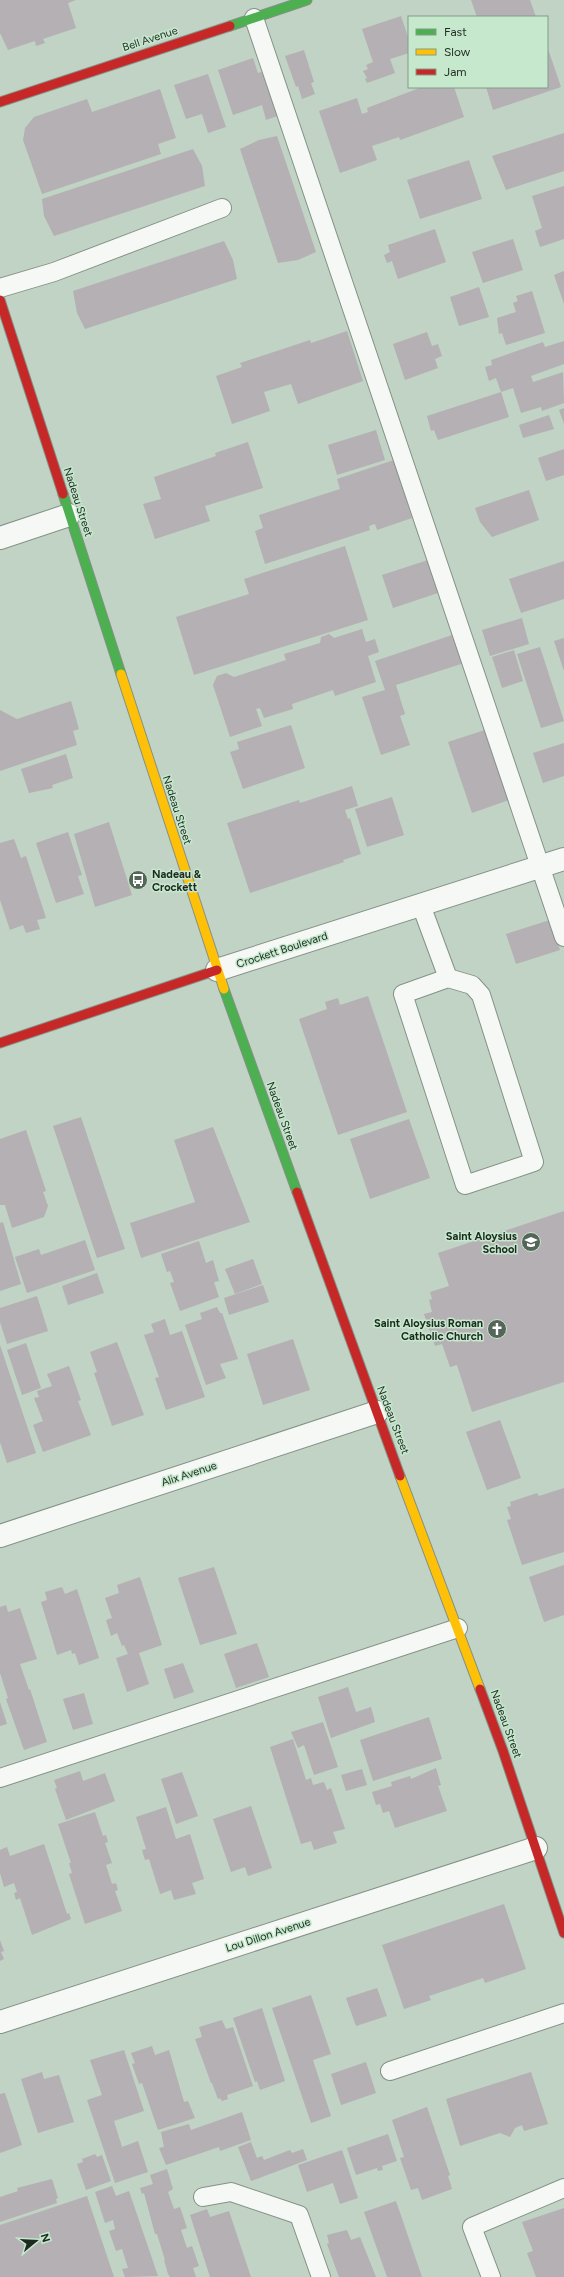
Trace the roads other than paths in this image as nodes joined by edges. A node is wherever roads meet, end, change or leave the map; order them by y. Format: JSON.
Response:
{"nodes":[{"id":1,"x":307,"y":0,"type":"edge"},
{"id":2,"x":254,"y":18,"type":"junction"},
{"id":3,"x":0,"y":102,"type":"edge"},
{"id":4,"x":222,"y":208,"type":"dead end"},
{"id":5,"x":0,"y":288,"type":"edge"},
{"id":6,"x":0,"y":300,"type":"edge"},
{"id":7,"x":69,"y":514,"type":"junction"},
{"id":8,"x":0,"y":538,"type":"edge"},
{"id":9,"x":564,"y":859,"type":"edge"},
{"id":10,"x":540,"y":866,"type":"junction"},
{"id":11,"x":421,"y":905,"type":"junction"},
{"id":12,"x":564,"y":937,"type":"edge"},
{"id":13,"x":217,"y":970,"type":"junction"},
{"id":14,"x":448,"y":978,"type":"junction"},
{"id":15,"x":0,"y":1044,"type":"edge"},
{"id":16,"x":377,"y":1412,"type":"junction"},
{"id":17,"x":0,"y":1536,"type":"edge"},
{"id":18,"x":458,"y":1628,"type":"junction"},
{"id":19,"x":0,"y":1778,"type":"edge"},
{"id":20,"x":536,"y":1848,"type":"junction"},
{"id":21,"x":563,"y":1928,"type":"edge"},
{"id":22,"x":564,"y":2012,"type":"edge"},
{"id":23,"x":0,"y":2022,"type":"edge"},
{"id":24,"x":390,"y":2071,"type":"dead end"},
{"id":25,"x":564,"y":2188,"type":"edge"},
{"id":26,"x":203,"y":2197,"type":"dead end"},
{"id":27,"x":321,"y":2277,"type":"edge"},
{"id":28,"x":491,"y":2277,"type":"edge"}],
"edges":[{"from":1,"to":2,"type":"main road","name":"Bell Avenue"},
{"from":2,"to":3,"type":"main road","name":"Bell Avenue"},
{"from":2,"to":10,"type":"lane"},
{"from":4,"to":5,"type":"lane"},
{"from":6,"to":7,"type":"main road","name":"Nadeau Street"},
{"from":7,"to":8,"type":"street"},
{"from":7,"to":13,"type":"main road","name":"Nadeau Street"},
{"from":9,"to":10,"type":"street","name":"Crockett Boulevard"},
{"from":10,"to":11,"type":"street","name":"Crockett Boulevard"},
{"from":10,"to":12,"type":"lane"},
{"from":11,"to":13,"type":"street","name":"Crockett Boulevard"},
{"from":11,"to":14,"type":"lane"},
{"from":13,"to":15,"type":"main road","name":"Crockett Boulevard"},
{"from":13,"to":16,"type":"main road","name":"Nadeau Street"},
{"from":14,"to":14,"type":"lane"},
{"from":16,"to":17,"type":"street","name":"Alix Avenue"},
{"from":16,"to":18,"type":"main road","name":"Nadeau Street"},
{"from":18,"to":19,"type":"lane"},
{"from":18,"to":20,"type":"main road","name":"Nadeau Street"},
{"from":20,"to":21,"type":"main road","name":"Nadeau Street"},
{"from":20,"to":23,"type":"street","name":"Lou Dillon Avenue"},
{"from":22,"to":24,"type":"lane"},
{"from":25,"to":28,"type":"lane"},
{"from":26,"to":27,"type":"lane"}]}
